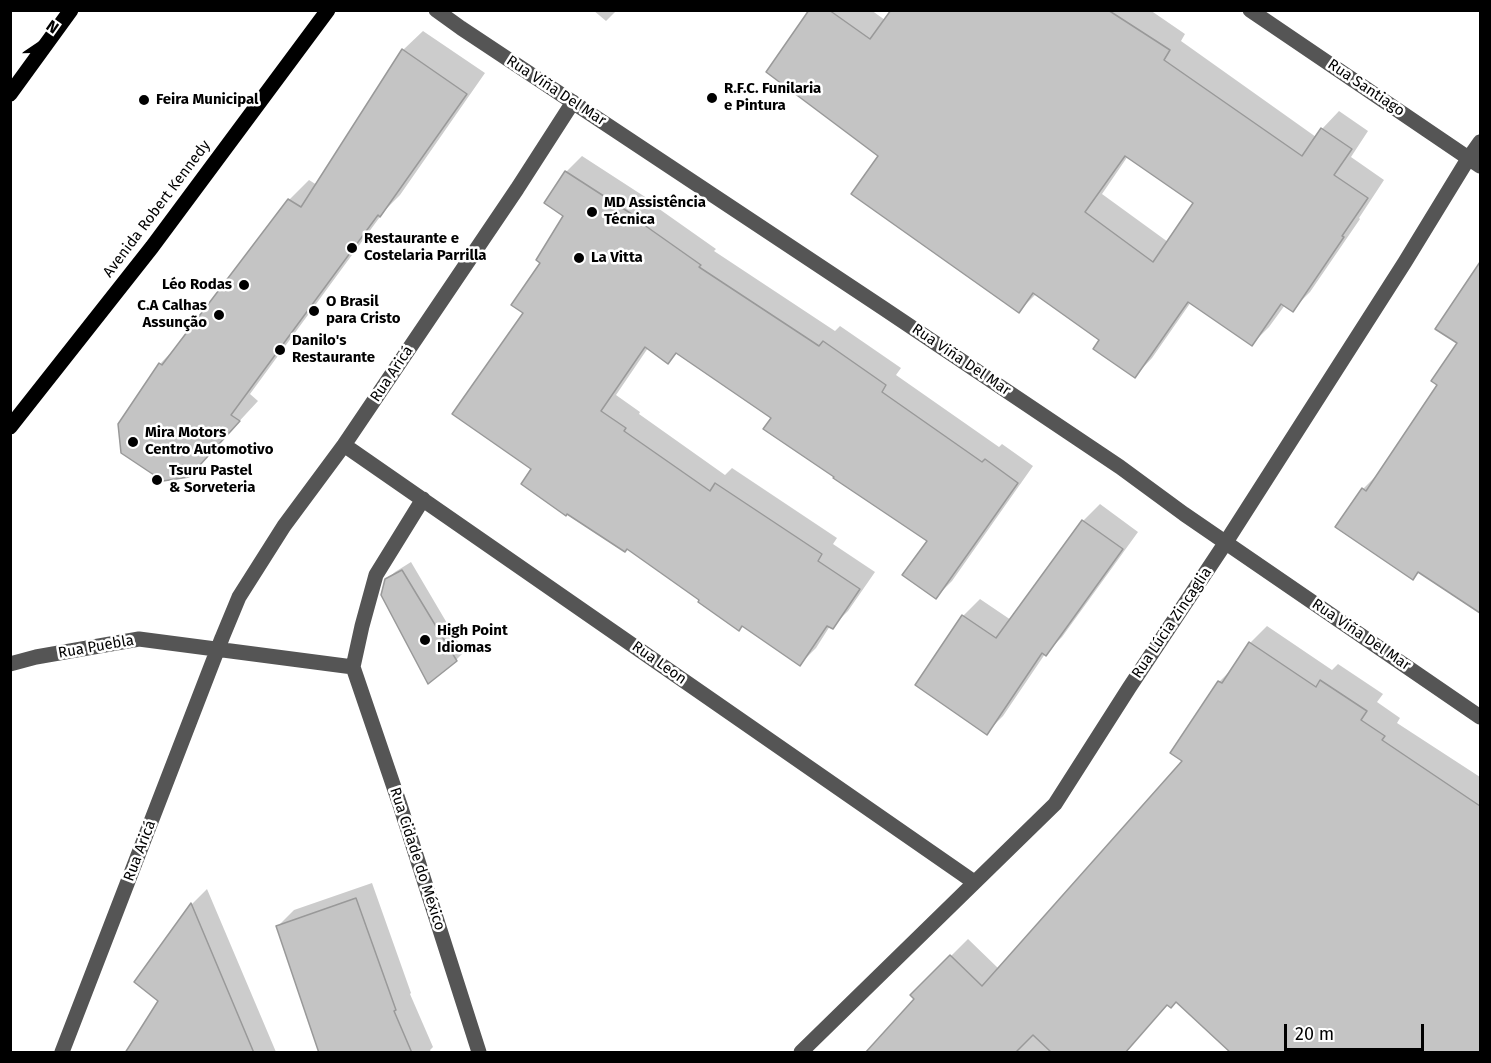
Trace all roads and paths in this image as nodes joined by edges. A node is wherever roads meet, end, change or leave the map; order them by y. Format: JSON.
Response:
{"nodes":[{"id":1,"x":71,"y":10,"type":"edge"},
{"id":2,"x":328,"y":10,"type":"edge"},
{"id":3,"x":436,"y":10,"type":"edge"},
{"id":4,"x":1250,"y":10,"type":"edge"},
{"id":5,"x":10,"y":94,"type":"edge"},
{"id":6,"x":573,"y":102,"type":"junction"},
{"id":7,"x":1480,"y":142,"type":"edge"},
{"id":8,"x":1474,"y":162,"type":"edge"},
{"id":9,"x":10,"y":427,"type":"edge"},
{"id":10,"x":344,"y":445,"type":"junction"},
{"id":11,"x":423,"y":499,"type":"junction"},
{"id":12,"x":1226,"y":542,"type":"junction"},
{"id":13,"x":218,"y":649,"type":"junction"},
{"id":14,"x":10,"y":664,"type":"edge"},
{"id":15,"x":353,"y":667,"type":"junction"},
{"id":16,"x":1480,"y":717,"type":"edge"},
{"id":17,"x":974,"y":882,"type":"junction"},
{"id":18,"x":62,"y":1053,"type":"edge"},
{"id":19,"x":479,"y":1053,"type":"edge"},
{"id":20,"x":801,"y":1053,"type":"edge"}],
"edges":[{"from":1,"to":5,"type":"main road"},
{"from":2,"to":9,"type":"main road","name":"Avenida Robert Kennedy"},
{"from":3,"to":6,"type":"street","name":"Rua Viña Del Mar"},
{"from":4,"to":8,"type":"street","name":"Rua Santiago"},
{"from":6,"to":10,"type":"street","name":"Rua Aricá"},
{"from":6,"to":12,"type":"street","name":"Rua Viña Del Mar"},
{"from":7,"to":8,"type":"street","name":"Rua Lúcia Zincaglia"},
{"from":8,"to":12,"type":"street","name":"Rua Lúcia Zincaglia"},
{"from":10,"to":11,"type":"street","name":"Rua Leon"},
{"from":10,"to":13,"type":"street","name":"Rua Aricá"},
{"from":11,"to":15,"type":"street"},
{"from":11,"to":17,"type":"street","name":"Rua Leon"},
{"from":12,"to":16,"type":"street","name":"Rua Viña Del Mar"},
{"from":12,"to":17,"type":"street","name":"Rua Lúcia Zincaglia"},
{"from":13,"to":14,"type":"street","name":"Rua Puebla"},
{"from":13,"to":15,"type":"street"},
{"from":13,"to":18,"type":"street","name":"Rua Aricá"},
{"from":15,"to":19,"type":"street","name":"Rua Cidade do México"},
{"from":17,"to":20,"type":"street","name":"Rua Lúcia Zincaglia"}]}
